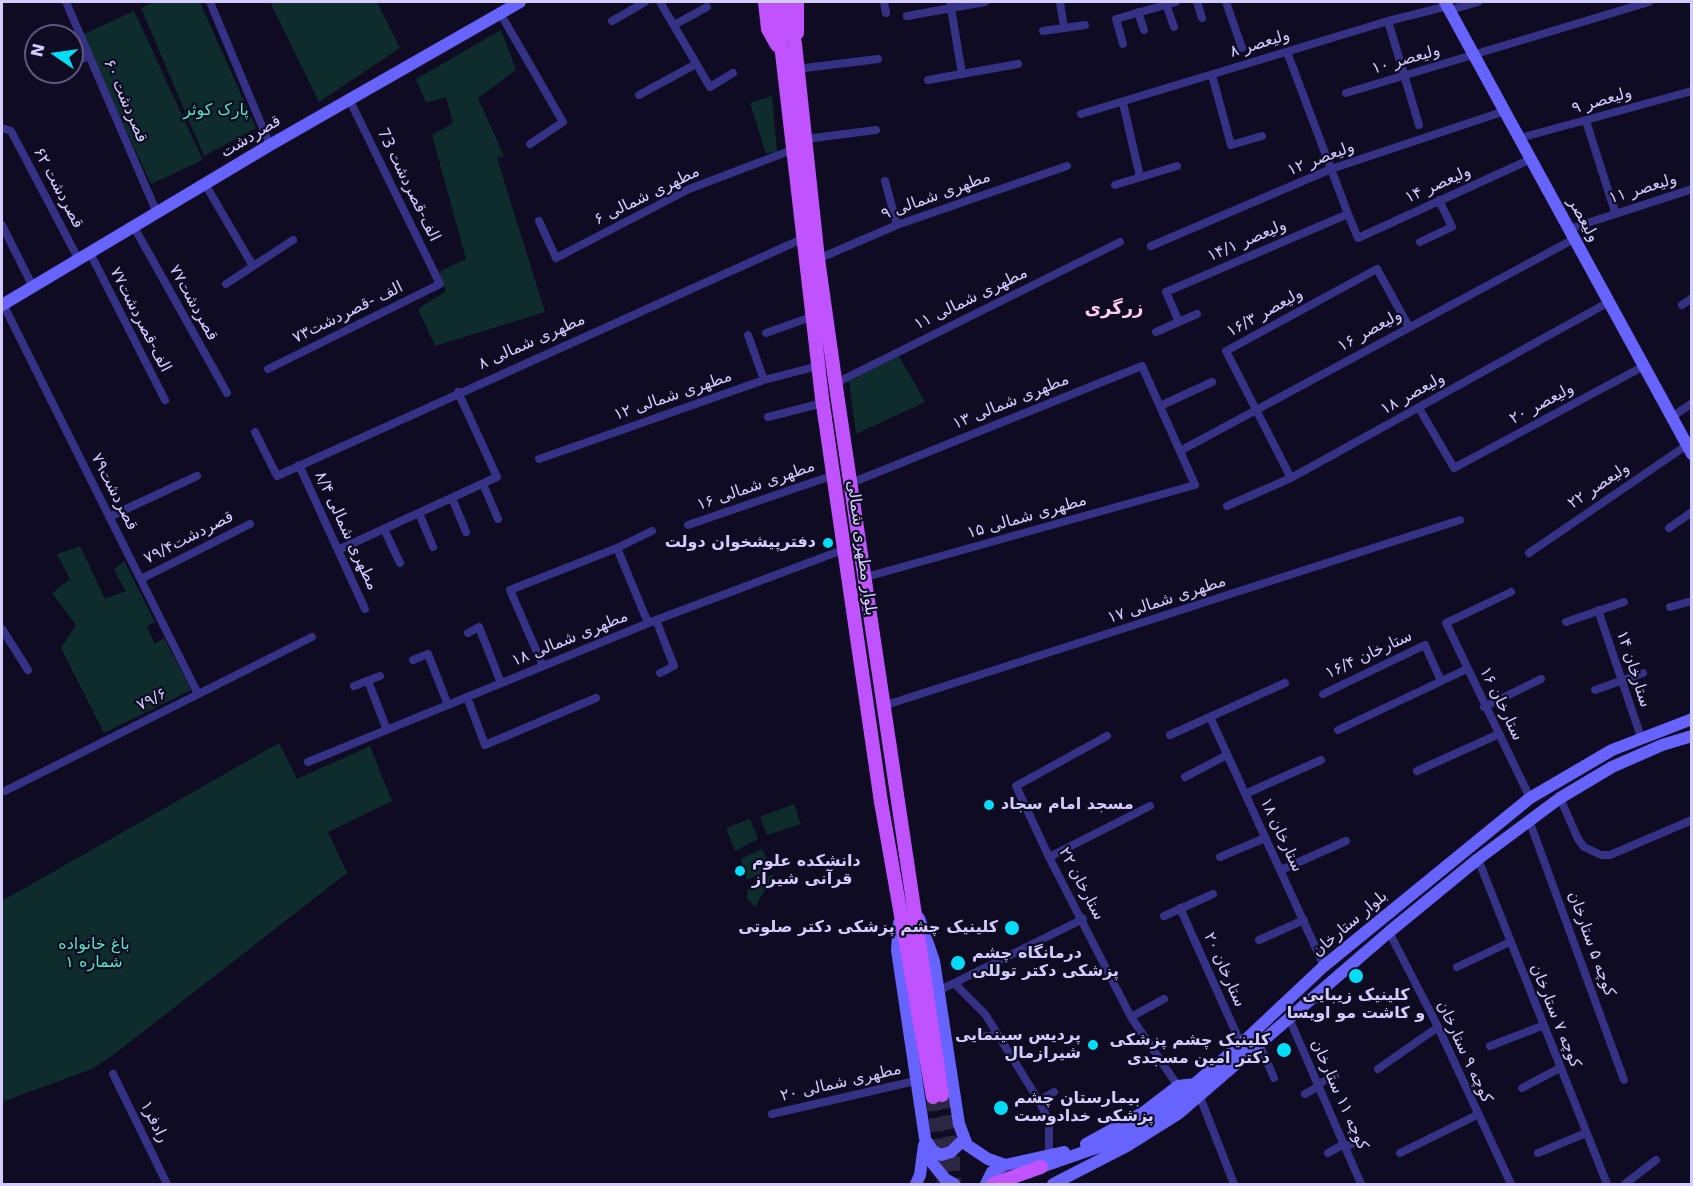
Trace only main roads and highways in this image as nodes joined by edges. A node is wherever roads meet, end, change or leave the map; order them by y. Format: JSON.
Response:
{"nodes":[{"id":1,"x":520,"y":2,"type":"edge"},
{"id":2,"x":765,"y":2,"type":"edge"},
{"id":3,"x":774,"y":2,"type":"edge"},
{"id":4,"x":786,"y":2,"type":"edge"},
{"id":5,"x":797,"y":2,"type":"edge"},
{"id":6,"x":1448,"y":6,"type":"edge"},
{"id":7,"x":795,"y":44,"type":"junction"},
{"id":8,"x":782,"y":53,"type":"junction"},
{"id":9,"x":2,"y":305,"type":"edge"},
{"id":10,"x":1689,"y":450,"type":"edge"},
{"id":11,"x":1692,"y":719,"type":"edge"},
{"id":12,"x":1692,"y":736,"type":"edge"},
{"id":13,"x":907,"y":906,"type":"junction"},
{"id":14,"x":1197,"y":1084,"type":"junction"},
{"id":15,"x":938,"y":1096,"type":"tunnel mouth"},
{"id":16,"x":925,"y":1138,"type":"junction"},
{"id":17,"x":964,"y":1138,"type":"junction"},
{"id":18,"x":1045,"y":1161,"type":"junction"},
{"id":19,"x":1005,"y":1165,"type":"junction"},
{"id":20,"x":1058,"y":1183,"type":"edge"},
{"id":21,"x":916,"y":1185,"type":"edge"},
{"id":22,"x":954,"y":1185,"type":"edge"},
{"id":23,"x":986,"y":1185,"type":"edge"},
{"id":24,"x":993,"y":1185,"type":"edge"}],
"edges":[{"from":1,"to":9,"type":"main road","name":"قصردشت"},
{"from":2,"to":8,"type":"main road"},
{"from":3,"to":8,"type":"main road","name":"بلوار مطهرى شمالى"},
{"from":4,"to":7,"type":"main road","name":"بلوار مطهرى شمالى"},
{"from":5,"to":7,"type":"main road"},
{"from":6,"to":10,"type":"main road","name":"ولیعصر"},
{"from":7,"to":13,"type":"main road","name":"بلوار مطهرى شمالى"},
{"from":8,"to":13,"type":"main road","name":"بلوار مطهرى شمالى"},
{"from":11,"to":14,"type":"main road","name":"بلوار ستارخان"},
{"from":12,"to":20,"type":"main road","name":"بلوار ستارخان"},
{"from":13,"to":15,"type":"main road","name":"بلوار مطهرى شمالى"},
{"from":13,"to":16,"type":"main road"},
{"from":13,"to":17,"type":"main road"},
{"from":14,"to":18,"type":"main road"},
{"from":14,"to":18,"type":"main road","name":"بلوار ستارخان"},
{"from":16,"to":17,"type":"main road"},
{"from":16,"to":21,"type":"main road"},
{"from":16,"to":22,"type":"main road"},
{"from":17,"to":19,"type":"main road"},
{"from":18,"to":19,"type":"main road"},
{"from":18,"to":24,"type":"main road"},
{"from":19,"to":23,"type":"main road"}]}
